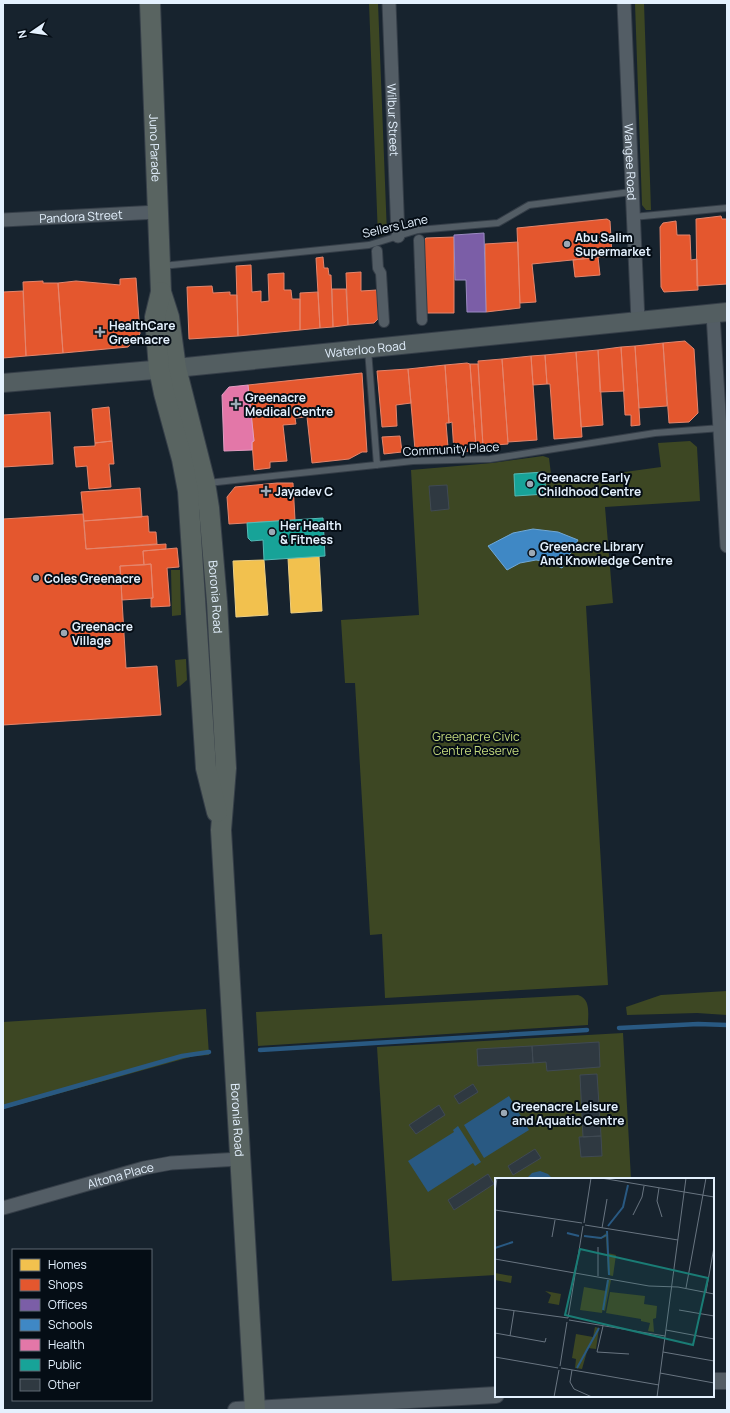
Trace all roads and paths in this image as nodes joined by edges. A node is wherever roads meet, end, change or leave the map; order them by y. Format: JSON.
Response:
{"nodes":[{"id":1,"x":150,"y":3,"type":"edge"},
{"id":2,"x":389,"y":3,"type":"edge"},
{"id":3,"x":624,"y":3,"type":"edge"},
{"id":4,"x":631,"y":192,"type":"junction"},
{"id":5,"x":727,"y":208,"type":"edge"},
{"id":6,"x":158,"y":212,"type":"junction"},
{"id":7,"x":632,"y":217,"type":"junction"},
{"id":8,"x":3,"y":220,"type":"edge"},
{"id":9,"x":398,"y":236,"type":"junction"},
{"id":10,"x":419,"y":240,"type":"dead end"},
{"id":11,"x":378,"y":251,"type":"dead end"},
{"id":12,"x":160,"y":266,"type":"junction"},
{"id":13,"x":720,"y":313,"type":"edge"},
{"id":14,"x":422,"y":320,"type":"dead end"},
{"id":15,"x":638,"y":321,"type":"junction"},
{"id":16,"x":384,"y":322,"type":"dead end"},
{"id":17,"x":368,"y":348,"type":"junction"},
{"id":18,"x":168,"y":369,"type":"junction"},
{"id":19,"x":3,"y":383,"type":"edge"},
{"id":20,"x":720,"y":428,"type":"junction"},
{"id":21,"x":377,"y":465,"type":"junction"},
{"id":22,"x":205,"y":483,"type":"junction"},
{"id":23,"x":727,"y":546,"type":"edge"},
{"id":24,"x":221,"y":830,"type":"junction"},
{"id":25,"x":240,"y":1159,"type":"junction"},
{"id":26,"x":3,"y":1208,"type":"edge"},
{"id":27,"x":727,"y":1380,"type":"edge"},
{"id":28,"x":714,"y":1382,"type":"edge"},
{"id":29,"x":495,"y":1394,"type":"edge"},
{"id":30,"x":249,"y":1410,"type":"edge"}],
"edges":[{"from":1,"to":6,"type":"main road","name":"Juno Parade"},
{"from":2,"to":9,"type":"street","name":"Wilbur Street"},
{"from":3,"to":4,"type":"street","name":"Wangee Road"},
{"from":4,"to":7,"type":"street","name":"Wangee Road"},
{"from":4,"to":9,"type":"lane","name":"Sellers Lane"},
{"from":5,"to":7,"type":"lane"},
{"from":6,"to":8,"type":"street","name":"Pandora Street"},
{"from":6,"to":12,"type":"main road","name":"Juno Parade"},
{"from":7,"to":15,"type":"street","name":"Wangee Road"},
{"from":9,"to":12,"type":"lane","name":"Sellers Lane"},
{"from":10,"to":14,"type":"street"},
{"from":11,"to":16,"type":"street"},
{"from":12,"to":18,"type":"main road","name":"Juno Parade"},
{"from":13,"to":15,"type":"main road","name":"Waterloo Road"},
{"from":13,"to":20,"type":"street"},
{"from":15,"to":17,"type":"main road","name":"Waterloo Road"},
{"from":17,"to":18,"type":"main road","name":"Waterloo Road"},
{"from":17,"to":21,"type":"lane"},
{"from":18,"to":19,"type":"main road","name":"Waterloo Road"},
{"from":18,"to":22,"type":"main road","name":"Boronia Road"},
{"from":18,"to":24,"type":"main road","name":"Boronia Road"},
{"from":20,"to":21,"type":"lane","name":"Community Place"},
{"from":20,"to":23,"type":"street"},
{"from":21,"to":22,"type":"lane","name":"Community Place"},
{"from":22,"to":24,"type":"main road","name":"Boronia Road"},
{"from":24,"to":25,"type":"main road","name":"Boronia Road"},
{"from":25,"to":26,"type":"street","name":"Altona Place"},
{"from":25,"to":30,"type":"main road","name":"Boronia Road"},
{"from":27,"to":28,"type":"street"},
{"from":29,"to":30,"type":"street"}]}
